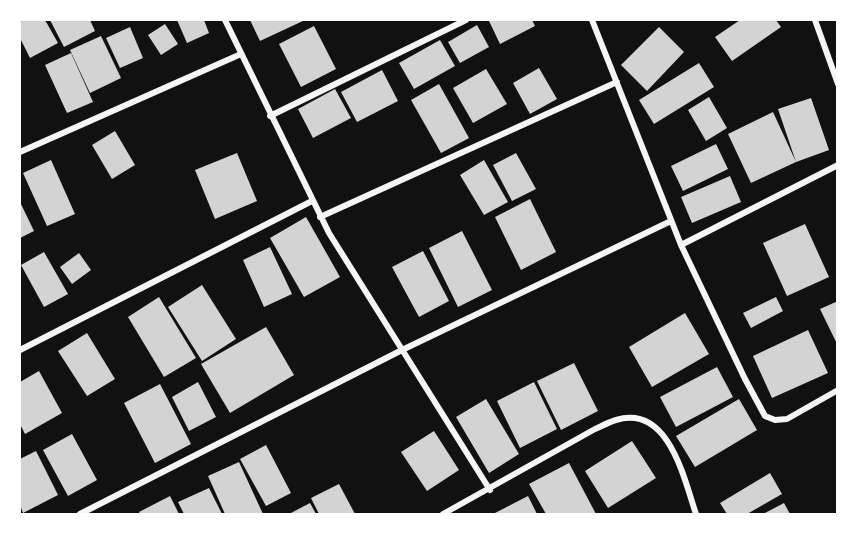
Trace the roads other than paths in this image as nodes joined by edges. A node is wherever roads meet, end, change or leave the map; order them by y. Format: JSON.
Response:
{"nodes":[{"id":1,"x":225,"y":20,"type":"edge"},
{"id":2,"x":466,"y":20,"type":"edge"},
{"id":3,"x":592,"y":20,"type":"edge"},
{"id":4,"x":815,"y":20,"type":"edge"},
{"id":5,"x":241,"y":54,"type":"junction"},
{"id":6,"x":616,"y":82,"type":"junction"},
{"id":7,"x":837,"y":84,"type":"edge"},
{"id":8,"x":270,"y":116,"type":"junction"},
{"id":9,"x":20,"y":152,"type":"edge"},
{"id":10,"x":837,"y":165,"type":"edge"},
{"id":11,"x":312,"y":201,"type":"junction"},
{"id":12,"x":320,"y":217,"type":"junction"},
{"id":13,"x":671,"y":221,"type":"junction"},
{"id":14,"x":681,"y":245,"type":"junction"},
{"id":15,"x":20,"y":350,"type":"edge"},
{"id":16,"x":402,"y":350,"type":"junction"},
{"id":17,"x":837,"y":390,"type":"edge"},
{"id":18,"x":490,"y":490,"type":"junction"},
{"id":19,"x":80,"y":514,"type":"edge"},
{"id":20,"x":443,"y":514,"type":"edge"},
{"id":21,"x":696,"y":514,"type":"edge"}],
"edges":[{"from":1,"to":5,"type":"street"},
{"from":2,"to":8,"type":"street"},
{"from":3,"to":6,"type":"street"},
{"from":4,"to":7,"type":"street"},
{"from":5,"to":8,"type":"street"},
{"from":5,"to":9,"type":"street"},
{"from":6,"to":12,"type":"street"},
{"from":6,"to":13,"type":"street"},
{"from":8,"to":11,"type":"street"},
{"from":10,"to":14,"type":"street"},
{"from":11,"to":12,"type":"street"},
{"from":11,"to":15,"type":"street"},
{"from":12,"to":16,"type":"street"},
{"from":13,"to":14,"type":"street"},
{"from":13,"to":16,"type":"street"},
{"from":14,"to":17,"type":"street"},
{"from":16,"to":18,"type":"street"},
{"from":16,"to":19,"type":"street"},
{"from":18,"to":20,"type":"street"},
{"from":18,"to":21,"type":"street"}]}
